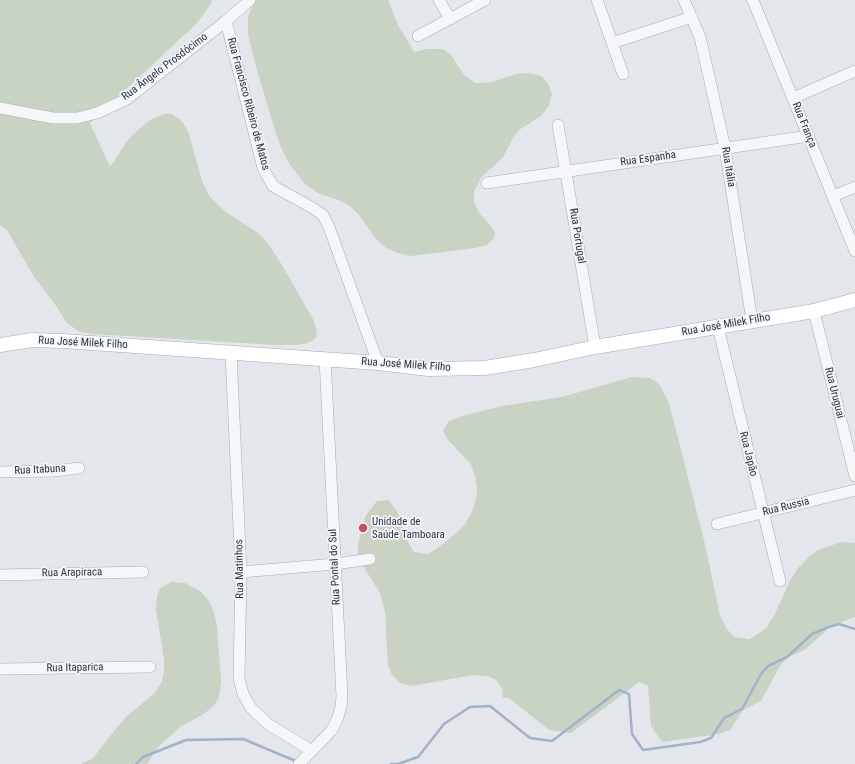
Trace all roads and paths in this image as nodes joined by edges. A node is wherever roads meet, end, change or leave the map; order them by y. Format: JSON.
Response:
{"nodes":[{"id":1,"x":250,"y":0,"type":"edge"},
{"id":2,"x":439,"y":0,"type":"edge"},
{"id":3,"x":485,"y":0,"type":"edge"},
{"id":4,"x":598,"y":0,"type":"edge"},
{"id":5,"x":684,"y":0,"type":"edge"},
{"id":6,"x":756,"y":1,"type":"edge"},
{"id":7,"x":692,"y":17,"type":"junction"},
{"id":8,"x":450,"y":19,"type":"junction"},
{"id":9,"x":226,"y":21,"type":"junction"},
{"id":10,"x":418,"y":36,"type":"dead end"},
{"id":11,"x":612,"y":43,"type":"junction"},
{"id":12,"x":855,"y":71,"type":"edge"},
{"id":13,"x":623,"y":74,"type":"dead end"},
{"id":14,"x":793,"y":98,"type":"junction"},
{"id":15,"x":0,"y":108,"type":"edge"},
{"id":16,"x":558,"y":125,"type":"dead end"},
{"id":17,"x":809,"y":136,"type":"junction"},
{"id":18,"x":725,"y":148,"type":"junction"},
{"id":19,"x":567,"y":170,"type":"junction"},
{"id":20,"x":487,"y":183,"type":"dead end"},
{"id":21,"x":855,"y":187,"type":"edge"},
{"id":22,"x":833,"y":196,"type":"junction"},
{"id":23,"x":855,"y":251,"type":"edge"},
{"id":24,"x":855,"y":300,"type":"edge"},
{"id":25,"x":814,"y":311,"type":"junction"},
{"id":26,"x":752,"y":321,"type":"junction"},
{"id":27,"x":718,"y":327,"type":"junction"},
{"id":28,"x":0,"y":346,"type":"edge"},
{"id":29,"x":594,"y":347,"type":"junction"},
{"id":30,"x":231,"y":353,"type":"junction"},
{"id":31,"x":325,"y":360,"type":"junction"},
{"id":32,"x":378,"y":363,"type":"junction"},
{"id":33,"x":79,"y":468,"type":"dead end"},
{"id":34,"x":0,"y":472,"type":"edge"},
{"id":35,"x":855,"y":476,"type":"edge"},
{"id":36,"x":855,"y":490,"type":"edge"},
{"id":37,"x":762,"y":513,"type":"junction"},
{"id":38,"x":717,"y":524,"type":"dead end"},
{"id":39,"x":370,"y":559,"type":"dead end"},
{"id":40,"x":335,"y":564,"type":"junction"},
{"id":41,"x":143,"y":572,"type":"dead end"},
{"id":42,"x":241,"y":572,"type":"junction"},
{"id":43,"x":0,"y":575,"type":"edge"},
{"id":44,"x":780,"y":582,"type":"dead end"},
{"id":45,"x":150,"y":667,"type":"dead end"},
{"id":46,"x":0,"y":669,"type":"edge"},
{"id":47,"x":312,"y":751,"type":"junction"},
{"id":48,"x":300,"y":762,"type":"edge"}],
"edges":[{"from":1,"to":9,"type":"street","name":"Rua Ângelo Prosdócimo"},
{"from":2,"to":8,"type":"street"},
{"from":3,"to":8,"type":"street"},
{"from":4,"to":11,"type":"street"},
{"from":5,"to":7,"type":"street","name":"Rua Itália"},
{"from":6,"to":14,"type":"street","name":"Rua França"},
{"from":7,"to":11,"type":"street"},
{"from":7,"to":18,"type":"street","name":"Rua Itália"},
{"from":8,"to":10,"type":"street"},
{"from":9,"to":15,"type":"street","name":"Rua Ângelo Prosdócimo"},
{"from":9,"to":32,"type":"street","name":"Rua Francisco Ribeiro de Matos"},
{"from":11,"to":13,"type":"street"},
{"from":12,"to":14,"type":"street"},
{"from":14,"to":17,"type":"street","name":"Rua França"},
{"from":16,"to":19,"type":"street","name":"Rua Portugal"},
{"from":17,"to":18,"type":"street","name":"Rua Espanha"},
{"from":17,"to":22,"type":"street","name":"Rua França"},
{"from":18,"to":19,"type":"street","name":"Rua Espanha"},
{"from":18,"to":26,"type":"street","name":"Rua Itália"},
{"from":19,"to":20,"type":"street","name":"Rua Espanha"},
{"from":19,"to":29,"type":"street","name":"Rua Portugal"},
{"from":21,"to":22,"type":"street"},
{"from":22,"to":23,"type":"street","name":"Rua França"},
{"from":24,"to":25,"type":"main road","name":"Rua José Milek Filho"},
{"from":25,"to":26,"type":"main road","name":"Rua José Milek Filho"},
{"from":25,"to":35,"type":"street","name":"Rua Uruguai"},
{"from":26,"to":27,"type":"main road","name":"Rua José Milek Filho"},
{"from":27,"to":29,"type":"main road","name":"Rua José Milek Filho"},
{"from":27,"to":37,"type":"street","name":"Rua Japão"},
{"from":28,"to":30,"type":"main road","name":"Rua José Milek Filho"},
{"from":29,"to":32,"type":"main road","name":"Rua José Milek Filho"},
{"from":30,"to":31,"type":"main road","name":"Rua José Milek Filho"},
{"from":30,"to":42,"type":"street","name":"Rua Matinhos"},
{"from":31,"to":32,"type":"main road","name":"Rua José Milek Filho"},
{"from":31,"to":40,"type":"street","name":"Rua Pontal do Sul"},
{"from":33,"to":34,"type":"street","name":"Rua Itabuna"},
{"from":36,"to":37,"type":"street","name":"Rua Russia"},
{"from":37,"to":38,"type":"street","name":"Rua Russia"},
{"from":37,"to":44,"type":"street","name":"Rua Japão"},
{"from":39,"to":40,"type":"street"},
{"from":40,"to":42,"type":"street"},
{"from":40,"to":47,"type":"street","name":"Rua Pontal do Sul"},
{"from":41,"to":43,"type":"street","name":"Rua Arapiraca"},
{"from":42,"to":47,"type":"street","name":"Rua Matinhos"},
{"from":45,"to":46,"type":"street","name":"Rua Itaparica"},
{"from":47,"to":48,"type":"street","name":"Rua Pontal do Sul"}]}
